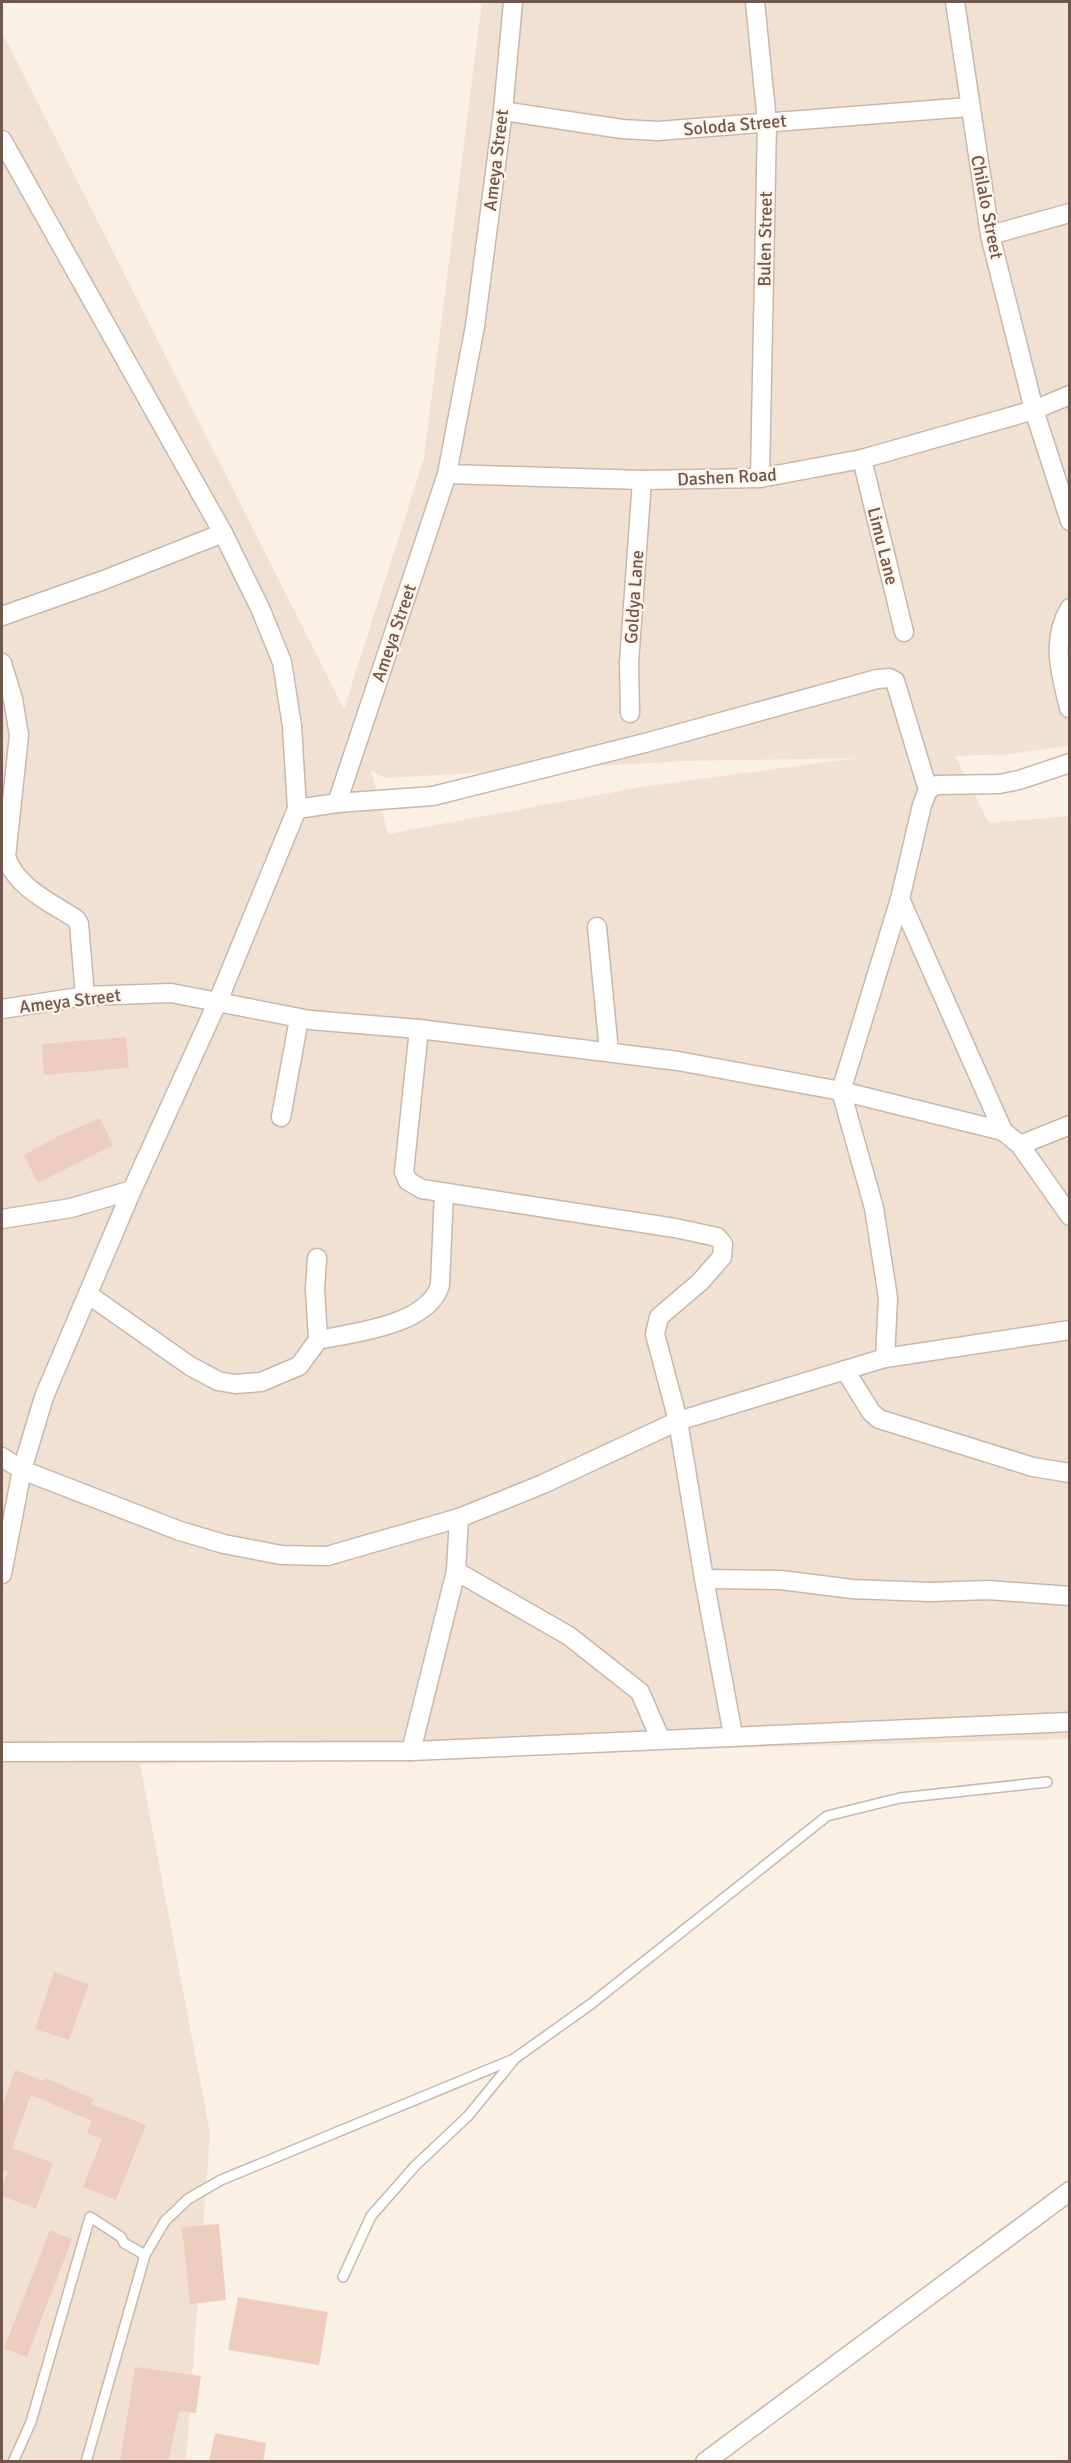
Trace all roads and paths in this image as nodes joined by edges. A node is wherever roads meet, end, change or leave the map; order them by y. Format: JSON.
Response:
{"nodes":[{"id":1,"x":513,"y":2,"type":"edge"},
{"id":2,"x":755,"y":2,"type":"edge"},
{"id":3,"x":955,"y":2,"type":"edge"},
{"id":4,"x":969,"y":107,"type":"junction"},
{"id":5,"x":503,"y":111,"type":"junction"},
{"id":6,"x":767,"y":122,"type":"junction"},
{"id":7,"x":2,"y":140,"type":"edge"},
{"id":8,"x":1070,"y":213,"type":"edge"},
{"id":9,"x":990,"y":235,"type":"junction"},
{"id":10,"x":1070,"y":395,"type":"edge"},
{"id":11,"x":1034,"y":410,"type":"junction"},
{"id":12,"x":862,"y":459,"type":"junction"},
{"id":13,"x":447,"y":474,"type":"junction"},
{"id":14,"x":760,"y":478,"type":"junction"},
{"id":15,"x":642,"y":480,"type":"junction"},
{"id":16,"x":1070,"y":521,"type":"edge"},
{"id":17,"x":223,"y":533,"type":"junction"},
{"id":18,"x":1070,"y":608,"type":"edge"},
{"id":19,"x":2,"y":616,"type":"edge"},
{"id":20,"x":904,"y":632,"type":"dead end"},
{"id":21,"x":2,"y":663,"type":"edge"},
{"id":22,"x":1069,"y":708,"type":"edge"},
{"id":23,"x":630,"y":714,"type":"dead end"},
{"id":24,"x":1070,"y":763,"type":"edge"},
{"id":25,"x":928,"y":790,"type":"junction"},
{"id":26,"x":337,"y":803,"type":"junction"},
{"id":27,"x":297,"y":810,"type":"junction"},
{"id":28,"x":900,"y":899,"type":"junction"},
{"id":29,"x":597,"y":927,"type":"dead end"},
{"id":30,"x":85,"y":996,"type":"junction"},
{"id":31,"x":218,"y":1001,"type":"junction"},
{"id":32,"x":2,"y":1009,"type":"edge"},
{"id":33,"x":299,"y":1019,"type":"junction"},
{"id":34,"x":419,"y":1029,"type":"junction"},
{"id":35,"x":609,"y":1051,"type":"junction"},
{"id":36,"x":841,"y":1091,"type":"junction"},
{"id":37,"x":281,"y":1117,"type":"dead end"},
{"id":38,"x":1070,"y":1125,"type":"edge"},
{"id":39,"x":1003,"y":1131,"type":"junction"},
{"id":40,"x":1020,"y":1145,"type":"junction"},
{"id":41,"x":132,"y":1190,"type":"junction"},
{"id":42,"x":444,"y":1192,"type":"junction"},
{"id":43,"x":1070,"y":1216,"type":"edge"},
{"id":44,"x":2,"y":1219,"type":"edge"},
{"id":45,"x":317,"y":1258,"type":"dead end"},
{"id":46,"x":89,"y":1295,"type":"junction"},
{"id":47,"x":1070,"y":1330,"type":"edge"},
{"id":48,"x":318,"y":1340,"type":"junction"},
{"id":49,"x":885,"y":1359,"type":"junction"},
{"id":50,"x":845,"y":1370,"type":"junction"},
{"id":51,"x":678,"y":1421,"type":"junction"},
{"id":52,"x":2,"y":1457,"type":"edge"},
{"id":53,"x":22,"y":1470,"type":"junction"},
{"id":54,"x":1070,"y":1473,"type":"edge"},
{"id":55,"x":459,"y":1518,"type":"junction"},
{"id":56,"x":456,"y":1571,"type":"junction"},
{"id":57,"x":2,"y":1574,"type":"edge"},
{"id":58,"x":704,"y":1580,"type":"junction"},
{"id":59,"x":1070,"y":1596,"type":"edge"},
{"id":60,"x":1070,"y":1722,"type":"edge"},
{"id":61,"x":733,"y":1735,"type":"junction"},
{"id":62,"x":660,"y":1738,"type":"junction"},
{"id":63,"x":411,"y":1751,"type":"junction"},
{"id":64,"x":2,"y":1752,"type":"edge"},
{"id":65,"x":1047,"y":1782,"type":"dead end"},
{"id":66,"x":514,"y":2059,"type":"junction"},
{"id":67,"x":1070,"y":2191,"type":"edge"},
{"id":68,"x":145,"y":2255,"type":"junction"},
{"id":69,"x":343,"y":2277,"type":"dead end"},
{"id":70,"x":13,"y":2462,"type":"edge"},
{"id":71,"x":86,"y":2462,"type":"edge"},
{"id":72,"x":705,"y":2462,"type":"edge"}],
"edges":[{"from":1,"to":5,"type":"street","name":"Ameya Street"},
{"from":2,"to":6,"type":"street","name":"Bulen Street"},
{"from":3,"to":4,"type":"street","name":"Chilalo Street"},
{"from":4,"to":6,"type":"street","name":"Soloda Street"},
{"from":4,"to":9,"type":"street","name":"Chilalo Street"},
{"from":5,"to":6,"type":"street","name":"Soloda Street"},
{"from":5,"to":13,"type":"street","name":"Ameya Street"},
{"from":6,"to":14,"type":"street","name":"Bulen Street"},
{"from":7,"to":17,"type":"street"},
{"from":8,"to":9,"type":"street"},
{"from":9,"to":11,"type":"street","name":"Chilalo Street"},
{"from":10,"to":11,"type":"street","name":"Dashen Road"},
{"from":11,"to":12,"type":"street","name":"Dashen Road"},
{"from":11,"to":16,"type":"street","name":"Chilalo Street"},
{"from":12,"to":14,"type":"street","name":"Dashen Road"},
{"from":12,"to":20,"type":"street","name":"Limu Lane"},
{"from":13,"to":15,"type":"street","name":"Dashen Road"},
{"from":13,"to":26,"type":"street","name":"Ameya Street"},
{"from":14,"to":15,"type":"street","name":"Dashen Road"},
{"from":15,"to":23,"type":"street","name":"Goldya Lane"},
{"from":17,"to":19,"type":"street"},
{"from":17,"to":27,"type":"street"},
{"from":18,"to":22,"type":"street"},
{"from":21,"to":30,"type":"street"},
{"from":24,"to":25,"type":"street"},
{"from":25,"to":26,"type":"street"},
{"from":25,"to":28,"type":"street"},
{"from":26,"to":27,"type":"street"},
{"from":27,"to":31,"type":"street"},
{"from":28,"to":36,"type":"street"},
{"from":28,"to":39,"type":"street"},
{"from":29,"to":35,"type":"street"},
{"from":30,"to":31,"type":"street","name":"Ameya Street"},
{"from":30,"to":32,"type":"street","name":"Ameya Street"},
{"from":31,"to":33,"type":"street","name":"Ameya Street"},
{"from":31,"to":41,"type":"street"},
{"from":33,"to":34,"type":"street","name":"Ameya Street"},
{"from":33,"to":37,"type":"street"},
{"from":34,"to":35,"type":"street","name":"Ameya Street"},
{"from":34,"to":42,"type":"street"},
{"from":35,"to":36,"type":"street","name":"Ameya Street"},
{"from":36,"to":39,"type":"street","name":"Ameya Street"},
{"from":36,"to":49,"type":"street"},
{"from":38,"to":40,"type":"street"},
{"from":39,"to":40,"type":"street"},
{"from":40,"to":43,"type":"street"},
{"from":41,"to":44,"type":"street"},
{"from":41,"to":46,"type":"street"},
{"from":42,"to":48,"type":"street"},
{"from":42,"to":51,"type":"street"},
{"from":45,"to":48,"type":"street"},
{"from":46,"to":48,"type":"street"},
{"from":46,"to":53,"type":"street"},
{"from":47,"to":49,"type":"street"},
{"from":49,"to":50,"type":"street"},
{"from":50,"to":51,"type":"street"},
{"from":50,"to":54,"type":"street"},
{"from":51,"to":55,"type":"street"},
{"from":51,"to":58,"type":"street"},
{"from":52,"to":53,"type":"street"},
{"from":53,"to":55,"type":"street"},
{"from":53,"to":57,"type":"street"},
{"from":55,"to":56,"type":"street"},
{"from":56,"to":62,"type":"street"},
{"from":56,"to":63,"type":"street"},
{"from":58,"to":59,"type":"street"},
{"from":58,"to":61,"type":"street"},
{"from":60,"to":61,"type":"street"},
{"from":61,"to":62,"type":"street"},
{"from":62,"to":63,"type":"street"},
{"from":63,"to":64,"type":"street"},
{"from":65,"to":66,"type":"lane"},
{"from":66,"to":68,"type":"lane"},
{"from":66,"to":69,"type":"lane"},
{"from":67,"to":72,"type":"street"},
{"from":68,"to":70,"type":"lane"},
{"from":68,"to":71,"type":"lane"}]}
